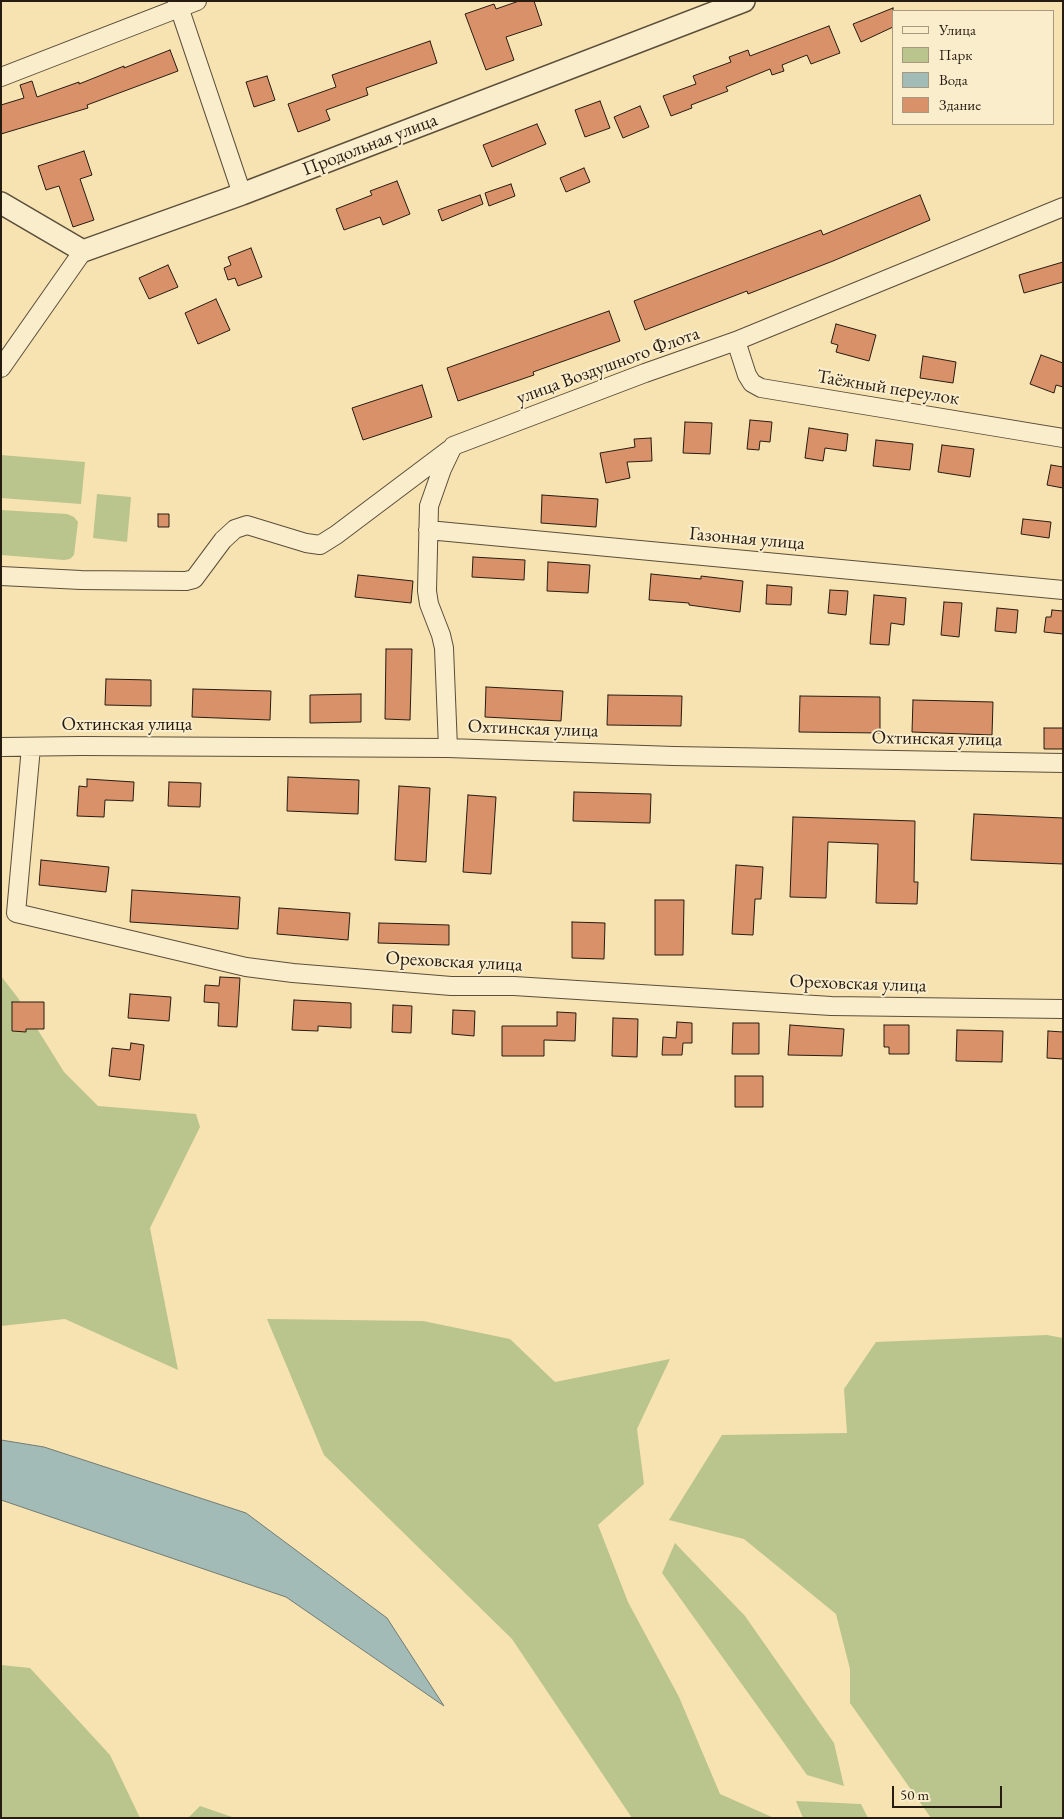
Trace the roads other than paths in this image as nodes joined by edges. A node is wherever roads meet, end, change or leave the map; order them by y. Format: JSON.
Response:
{"nodes":[{"id":1,"x":197,"y":1,"type":"edge"},
{"id":2,"x":744,"y":1,"type":"edge"},
{"id":3,"x":178,"y":5,"type":"edge"},
{"id":4,"x":1,"y":77,"type":"edge"},
{"id":5,"x":242,"y":194,"type":"junction"},
{"id":6,"x":1,"y":203,"type":"edge"},
{"id":7,"x":1063,"y":207,"type":"edge"},
{"id":8,"x":83,"y":251,"type":"junction"},
{"id":9,"x":736,"y":341,"type":"junction"},
{"id":10,"x":1,"y":368,"type":"edge"},
{"id":11,"x":1063,"y":438,"type":"edge"},
{"id":12,"x":453,"y":446,"type":"junction"},
{"id":13,"x":428,"y":530,"type":"junction"},
{"id":14,"x":1,"y":576,"type":"edge"},
{"id":15,"x":1063,"y":590,"type":"edge"},
{"id":16,"x":1,"y":747,"type":"edge"},
{"id":17,"x":31,"y":747,"type":"junction"},
{"id":18,"x":448,"y":748,"type":"junction"},
{"id":19,"x":1063,"y":763,"type":"edge"},
{"id":20,"x":1063,"y":1010,"type":"edge"}],
"edges":[{"from":1,"to":3,"type":"street"},
{"from":2,"to":5,"type":"street","name":"Продольная улица"},
{"from":3,"to":4,"type":"street"},
{"from":3,"to":5,"type":"street"},
{"from":5,"to":8,"type":"street","name":"Продольная улица"},
{"from":6,"to":8,"type":"street"},
{"from":7,"to":9,"type":"street","name":"улица Воздушного Флота"},
{"from":8,"to":10,"type":"street"},
{"from":9,"to":11,"type":"street","name":"Таёжный переулок"},
{"from":9,"to":12,"type":"street","name":"улица Воздушного Флота"},
{"from":12,"to":13,"type":"street"},
{"from":12,"to":14,"type":"street","name":"улица Воздушного Флота"},
{"from":13,"to":15,"type":"street","name":"Газонная улица"},
{"from":13,"to":18,"type":"street"},
{"from":16,"to":17,"type":"street","name":"Охтинская улица"},
{"from":17,"to":18,"type":"street","name":"Охтинская улица"},
{"from":17,"to":20,"type":"street","name":"Ореховская улица"},
{"from":18,"to":19,"type":"street","name":"Охтинская улица"}]}
